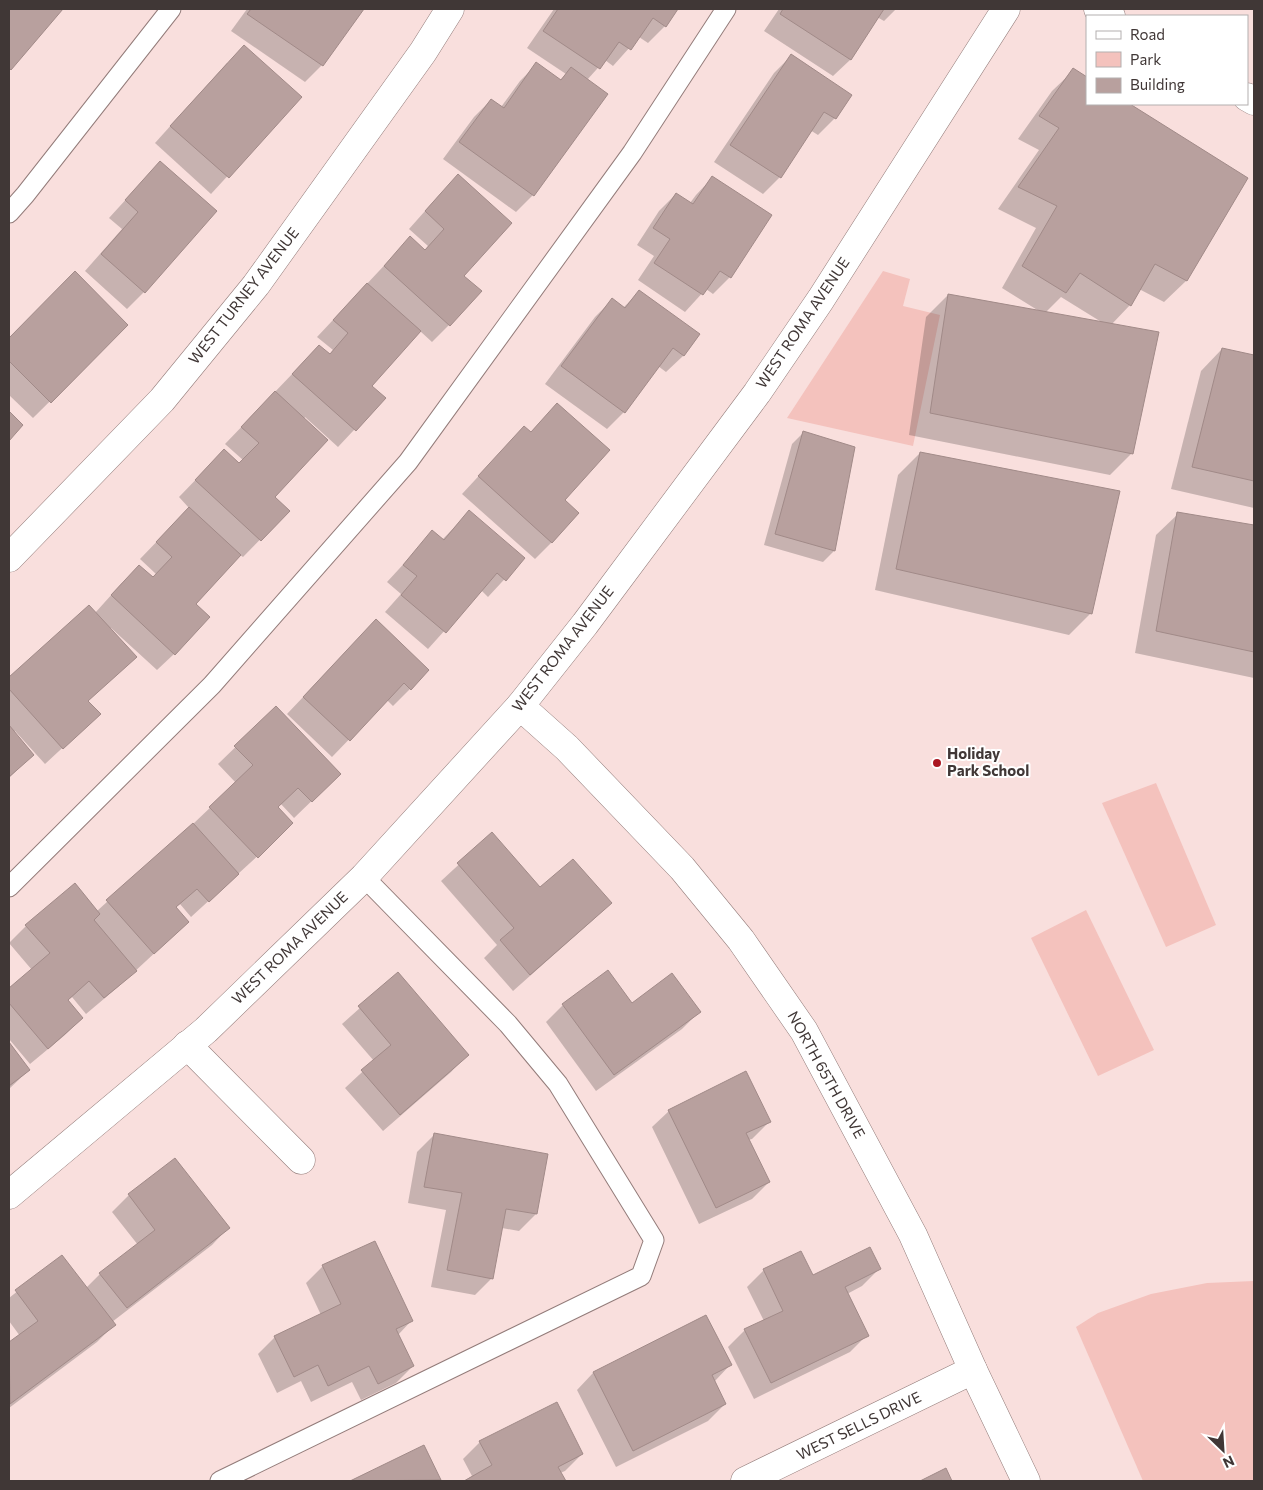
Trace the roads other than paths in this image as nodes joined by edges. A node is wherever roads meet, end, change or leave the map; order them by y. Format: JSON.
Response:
{"nodes":[{"id":1,"x":171,"y":9,"type":"edge"},
{"id":2,"x":450,"y":9,"type":"edge"},
{"id":3,"x":726,"y":9,"type":"edge"},
{"id":4,"x":1006,"y":9,"type":"edge"},
{"id":5,"x":1098,"y":9,"type":"edge"},
{"id":6,"x":1109,"y":15,"type":"edge"},
{"id":7,"x":9,"y":213,"type":"edge"},
{"id":8,"x":9,"y":558,"type":"edge"},
{"id":9,"x":520,"y":706,"type":"junction"},
{"id":10,"x":364,"y":877,"type":"junction"},
{"id":11,"x":9,"y":887,"type":"edge"},
{"id":12,"x":187,"y":1045,"type":"junction"},
{"id":13,"x":301,"y":1160,"type":"dead end"},
{"id":14,"x":9,"y":1195,"type":"edge"},
{"id":15,"x":973,"y":1370,"type":"junction"},
{"id":16,"x":220,"y":1481,"type":"edge"},
{"id":17,"x":745,"y":1481,"type":"edge"},
{"id":18,"x":1026,"y":1481,"type":"edge"}],
"edges":[{"from":1,"to":7,"type":"lane"},
{"from":2,"to":8,"type":"street","name":"WEST TURNEY AVENUE"},
{"from":3,"to":11,"type":"lane"},
{"from":4,"to":9,"type":"street","name":"WEST ROMA AVENUE"},
{"from":5,"to":6,"type":"street"},
{"from":9,"to":10,"type":"street","name":"WEST ROMA AVENUE"},
{"from":9,"to":15,"type":"street","name":"NORTH 65TH DRIVE"},
{"from":10,"to":12,"type":"street","name":"WEST ROMA AVENUE"},
{"from":10,"to":16,"type":"lane"},
{"from":12,"to":13,"type":"street"},
{"from":12,"to":14,"type":"street","name":"WEST ROMA AVENUE"},
{"from":15,"to":17,"type":"street","name":"WEST SELLS DRIVE"},
{"from":15,"to":18,"type":"street","name":"NORTH 65TH DRIVE"}]}
